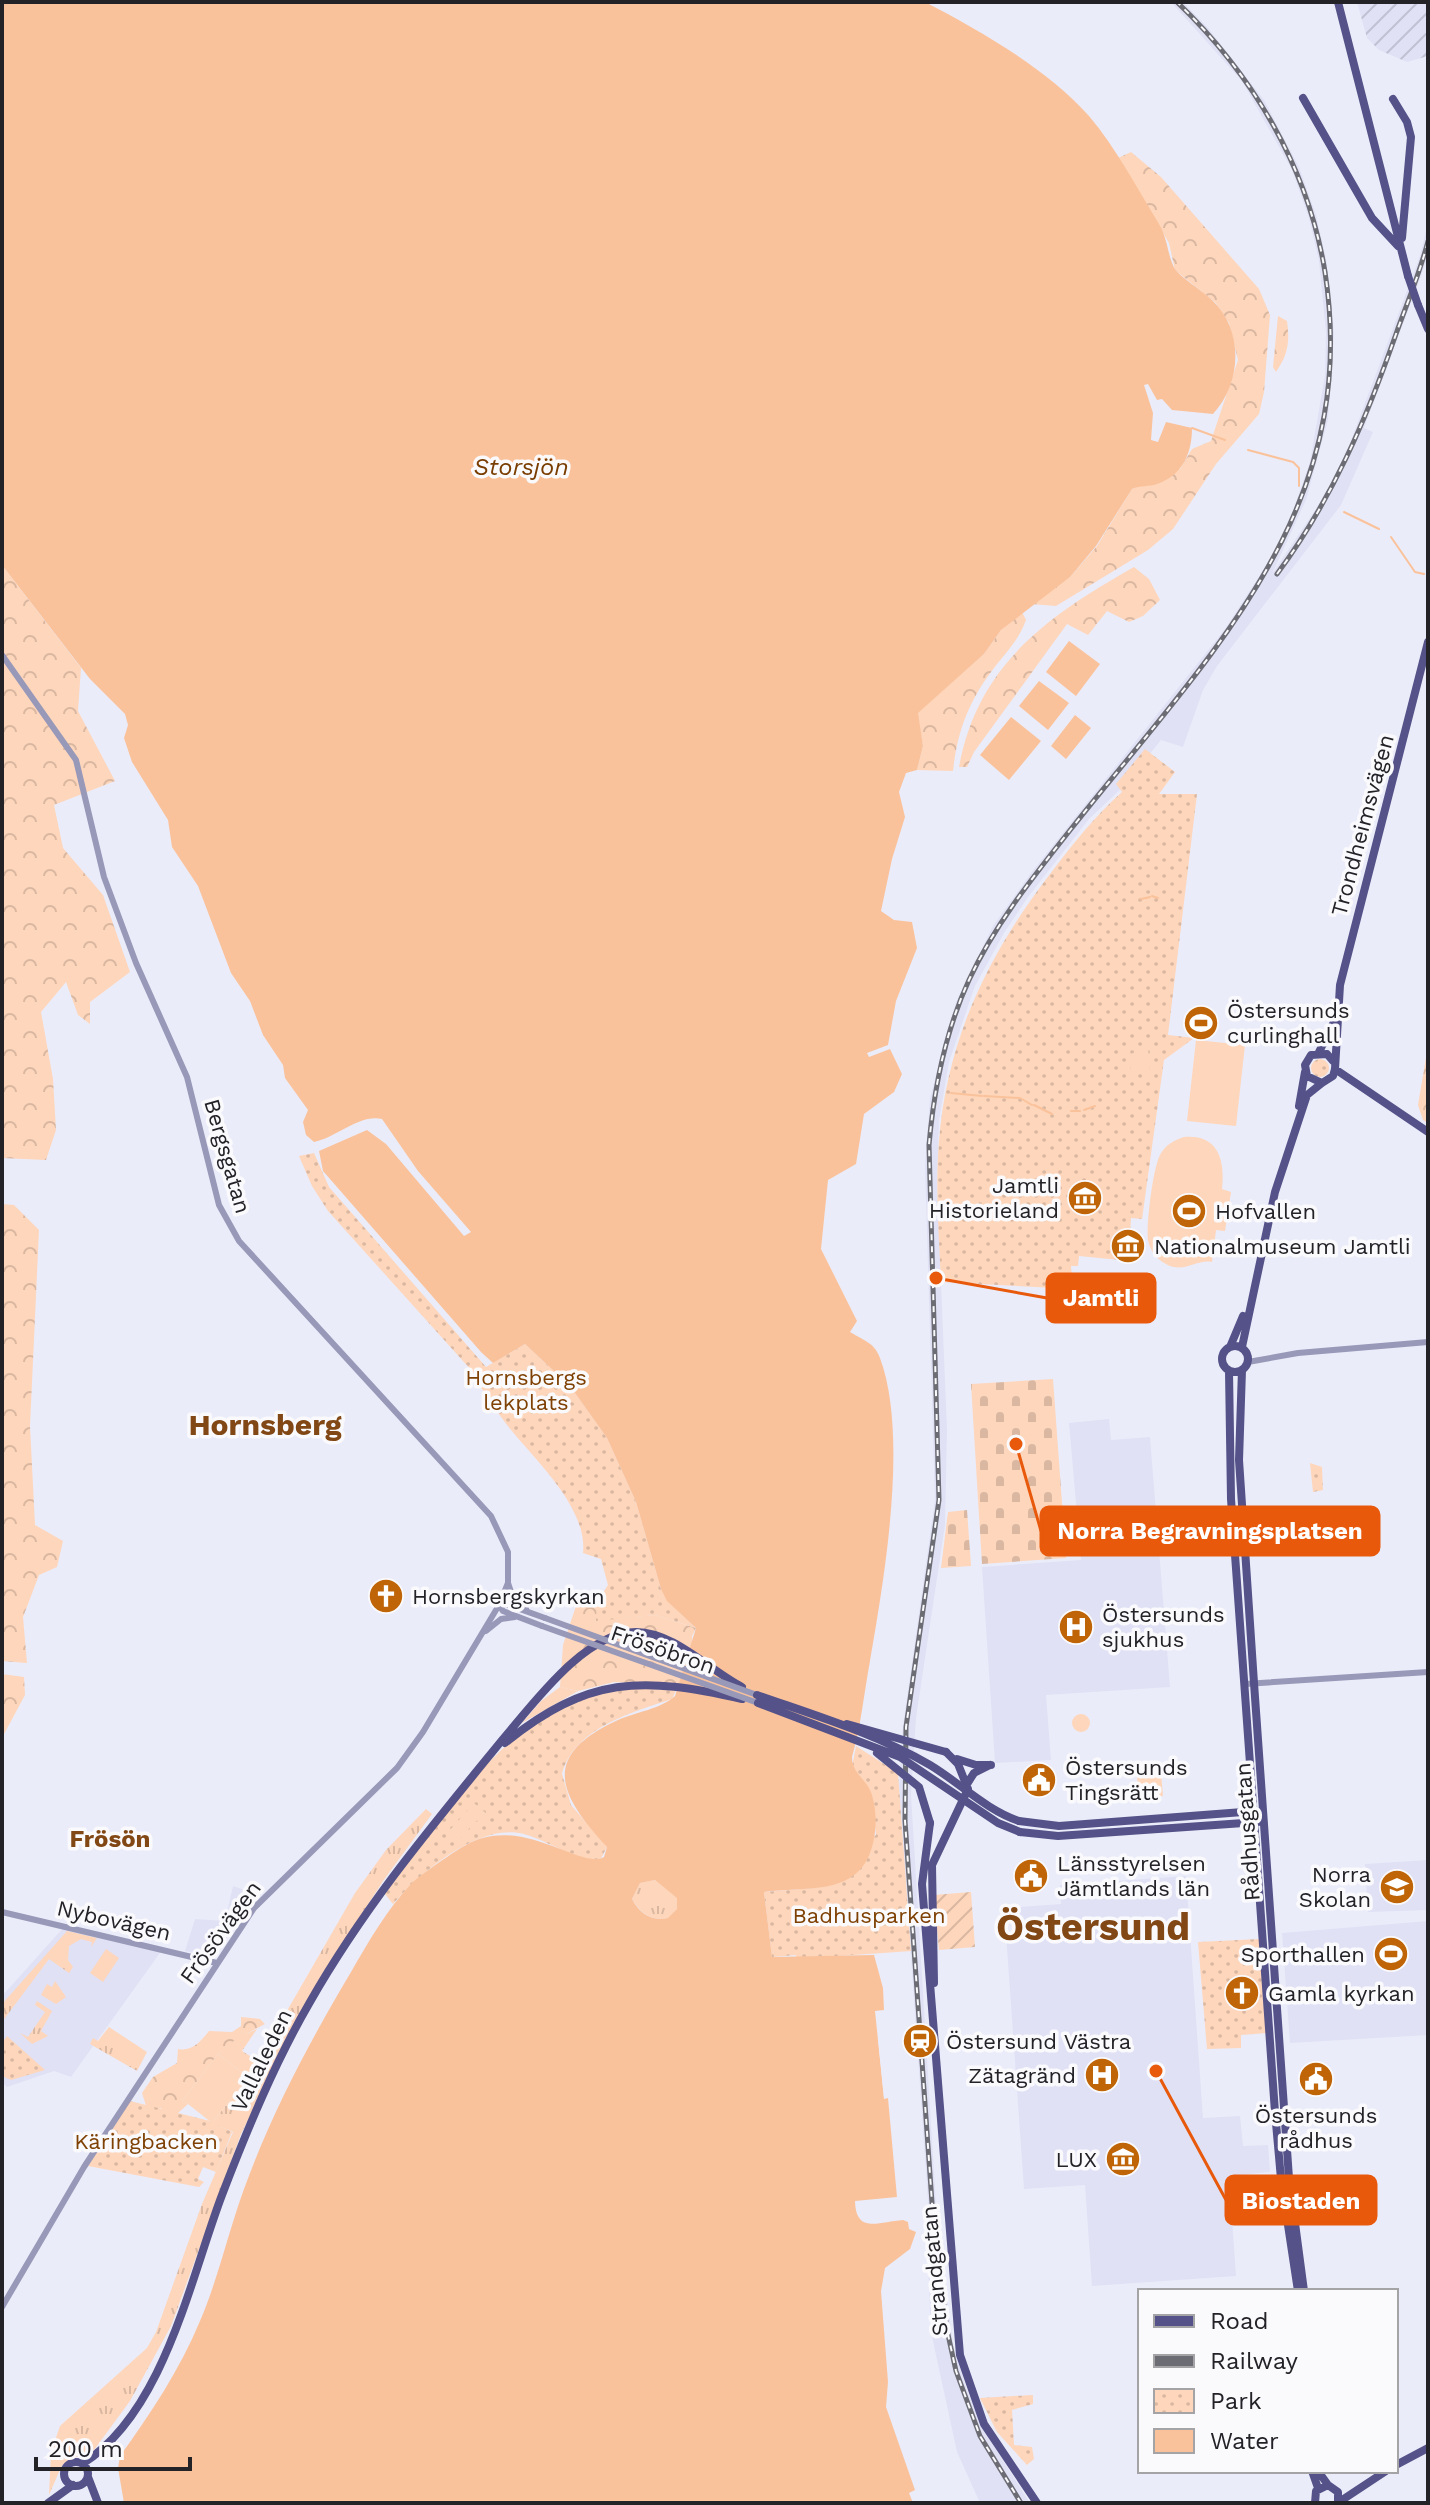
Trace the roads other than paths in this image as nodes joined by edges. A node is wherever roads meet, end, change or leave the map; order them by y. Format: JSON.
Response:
{"nodes":[{"id":1,"x":1338,"y":2,"type":"edge"},
{"id":2,"x":1303,"y":98,"type":"dead end"},
{"id":3,"x":1393,"y":99,"type":"dead end"},
{"id":4,"x":1403,"y":256,"type":"junction"},
{"id":5,"x":1428,"y":329,"type":"edge"},
{"id":6,"x":1428,"y":642,"type":"edge"},
{"id":7,"x":2,"y":655,"type":"edge"},
{"id":8,"x":1336,"y":1018,"type":"junction"},
{"id":9,"x":1319,"y":1052,"type":"junction"},
{"id":10,"x":1334,"y":1065,"type":"junction"},
{"id":11,"x":1305,"y":1071,"type":"junction"},
{"id":12,"x":1347,"y":1080,"type":"junction"},
{"id":13,"x":1325,"y":1082,"type":"junction"},
{"id":14,"x":1296,"y":1128,"type":"junction"},
{"id":15,"x":1428,"y":1132,"type":"edge"},
{"id":16,"x":1250,"y":1301,"type":"junction"},
{"id":17,"x":1428,"y":1342,"type":"edge"},
{"id":18,"x":1230,"y":1347,"type":"junction"},
{"id":19,"x":1242,"y":1347,"type":"junction"},
{"id":20,"x":1246,"y":1363,"type":"junction"},
{"id":21,"x":1229,"y":1371,"type":"junction"},
{"id":22,"x":508,"y":1583,"type":"junction"},
{"id":23,"x":499,"y":1605,"type":"junction"},
{"id":24,"x":532,"y":1614,"type":"junction"},
{"id":25,"x":521,"y":1618,"type":"junction"},
{"id":26,"x":544,"y":1622,"type":"junction"},
{"id":27,"x":620,"y":1633,"type":"joint"},
{"id":28,"x":480,"y":1635,"type":"junction"},
{"id":29,"x":1428,"y":1672,"type":"edge"},
{"id":30,"x":1249,"y":1683,"type":"junction"},
{"id":31,"x":637,"y":1685,"type":"joint"},
{"id":32,"x":758,"y":1699,"type":"junction"},
{"id":33,"x":805,"y":1712,"type":"junction"},
{"id":34,"x":839,"y":1733,"type":"junction"},
{"id":35,"x":946,"y":1752,"type":"junction"},
{"id":36,"x":492,"y":1753,"type":"junction"},
{"id":37,"x":967,"y":1784,"type":"junction"},
{"id":38,"x":1264,"y":1810,"type":"junction"},
{"id":39,"x":1254,"y":1811,"type":"junction"},
{"id":40,"x":1265,"y":1822,"type":"junction"},
{"id":41,"x":1255,"y":1823,"type":"junction"},
{"id":42,"x":2,"y":1912,"type":"edge"},
{"id":43,"x":217,"y":1963,"type":"junction"},
{"id":44,"x":932,"y":2016,"type":"junction"},
{"id":45,"x":1298,"y":2289,"type":"edge"},
{"id":46,"x":1304,"y":2289,"type":"edge"},
{"id":47,"x":2,"y":2307,"type":"edge"},
{"id":48,"x":1428,"y":2448,"type":"edge"},
{"id":49,"x":1398,"y":2464,"type":"edge"},
{"id":50,"x":86,"y":2470,"type":"junction"},
{"id":51,"x":1314,"y":2473,"type":"edge"},
{"id":52,"x":1319,"y":2473,"type":"edge"},
{"id":53,"x":1382,"y":2473,"type":"edge"},
{"id":54,"x":65,"y":2476,"type":"junction"},
{"id":55,"x":1365,"y":2483,"type":"junction"},
{"id":56,"x":75,"y":2485,"type":"junction"},
{"id":57,"x":1327,"y":2487,"type":"junction"},
{"id":58,"x":97,"y":2500,"type":"edge"},
{"id":59,"x":50,"y":2501,"type":"edge"},
{"id":60,"x":1338,"y":2502,"type":"edge"},
{"id":61,"x":1037,"y":2503,"type":"edge"},
{"id":62,"x":1315,"y":2503,"type":"edge"}],
"edges":[{"from":1,"to":4,"type":"main road"},
{"from":2,"to":4,"type":"main road"},
{"from":3,"to":4,"type":"main road"},
{"from":4,"to":5,"type":"main road","bridge":true},
{"from":6,"to":8,"type":"main road","name":"Trondheimsvägen"},
{"from":7,"to":22,"type":"street","name":"Bergsgatan"},
{"from":8,"to":9,"type":"main road","name":"Trondheimsvägen"},
{"from":8,"to":10,"type":"main road","name":"Trondheimsvägen"},
{"from":9,"to":10,"type":"main road"},
{"from":9,"to":11,"type":"main road"},
{"from":10,"to":12,"type":"main road"},
{"from":10,"to":13,"type":"main road"},
{"from":11,"to":13,"type":"main road"},
{"from":11,"to":14,"type":"main road"},
{"from":12,"to":13,"type":"main road"},
{"from":12,"to":15,"type":"main road"},
{"from":13,"to":14,"type":"main road"},
{"from":14,"to":16,"type":"main road"},
{"from":16,"to":18,"type":"main road"},
{"from":16,"to":19,"type":"main road"},
{"from":17,"to":20,"type":"street"},
{"from":18,"to":19,"type":"main road"},
{"from":18,"to":21,"type":"main road","name":"Rådhusgatan"},
{"from":19,"to":20,"type":"main road"},
{"from":20,"to":21,"type":"main road"},
{"from":20,"to":30,"type":"main road","name":"Rådhusgatan"},
{"from":21,"to":30,"type":"main road","name":"Rådhusgatan"},
{"from":22,"to":23,"type":"street","name":"Bergsgatan"},
{"from":22,"to":24,"type":"street"},
{"from":23,"to":24,"type":"street","name":"Frösöbron"},
{"from":23,"to":25,"type":"street","name":"Frösöbron"},
{"from":23,"to":28,"type":"street","name":"Frösövägen"},
{"from":24,"to":26,"type":"street","name":"Frösöbron"},
{"from":25,"to":26,"type":"street","name":"Frösöbron"},
{"from":25,"to":28,"type":"street"},
{"from":26,"to":32,"type":"street","name":"Frösöbron","bridge":true},
{"from":27,"to":32,"type":"main road","name":"Frösöbron","bridge":true},
{"from":27,"to":36,"type":"main road","name":"Vallaleden"},
{"from":28,"to":43,"type":"street","name":"Frösövägen"},
{"from":29,"to":30,"type":"street"},
{"from":30,"to":38,"type":"main road","name":"Rådhusgatan"},
{"from":30,"to":39,"type":"main road","name":"Rådhusgatan"},
{"from":31,"to":32,"type":"main road","name":"Frösöbron","bridge":true},
{"from":31,"to":36,"type":"main road","name":"Vallaleden"},
{"from":32,"to":33,"type":"main road","name":"Frösöbron","bridge":true},
{"from":32,"to":34,"type":"main road","name":"Frösöbron","bridge":true},
{"from":33,"to":35,"type":"main road","bridge":true},
{"from":33,"to":39,"type":"main road","name":"Frösöbron","bridge":true},
{"from":34,"to":41,"type":"main road","name":"Frösöbron","bridge":true},
{"from":34,"to":44,"type":"main road","name":"Strandgatan","bridge":true},
{"from":35,"to":37,"type":"main road"},
{"from":35,"to":37,"type":"main road","name":"Strandgatan"},
{"from":36,"to":50,"type":"main road","name":"Vallaleden"},
{"from":37,"to":44,"type":"main road","name":"Strandgatan"},
{"from":38,"to":39,"type":"main road","name":"Frösöbron"},
{"from":38,"to":40,"type":"main road","name":"Rådhusgatan"},
{"from":39,"to":41,"type":"main road","name":"Rådhusgatan"},
{"from":40,"to":41,"type":"main road","name":"Frösöbron"},
{"from":40,"to":46,"type":"main road","name":"Rådhusgatan"},
{"from":41,"to":45,"type":"main road","name":"Rådhusgatan"},
{"from":42,"to":43,"type":"street","name":"Nybovägen"},
{"from":43,"to":47,"type":"street","name":"Frösövägen"},
{"from":44,"to":61,"type":"main road","name":"Strandgatan"},
{"from":48,"to":49,"type":"main road"},
{"from":50,"to":54,"type":"main road"},
{"from":50,"to":56,"type":"main road"},
{"from":50,"to":58,"type":"main road"},
{"from":51,"to":57,"type":"main road"},
{"from":52,"to":57,"type":"main road"},
{"from":53,"to":55,"type":"main road"},
{"from":54,"to":56,"type":"main road"},
{"from":54,"to":59,"type":"main road"},
{"from":55,"to":57,"type":"main road"},
{"from":55,"to":60,"type":"main road"},
{"from":56,"to":58,"type":"main road"},
{"from":56,"to":59,"type":"main road"},
{"from":57,"to":60,"type":"main road"},
{"from":57,"to":62,"type":"main road"}]}
